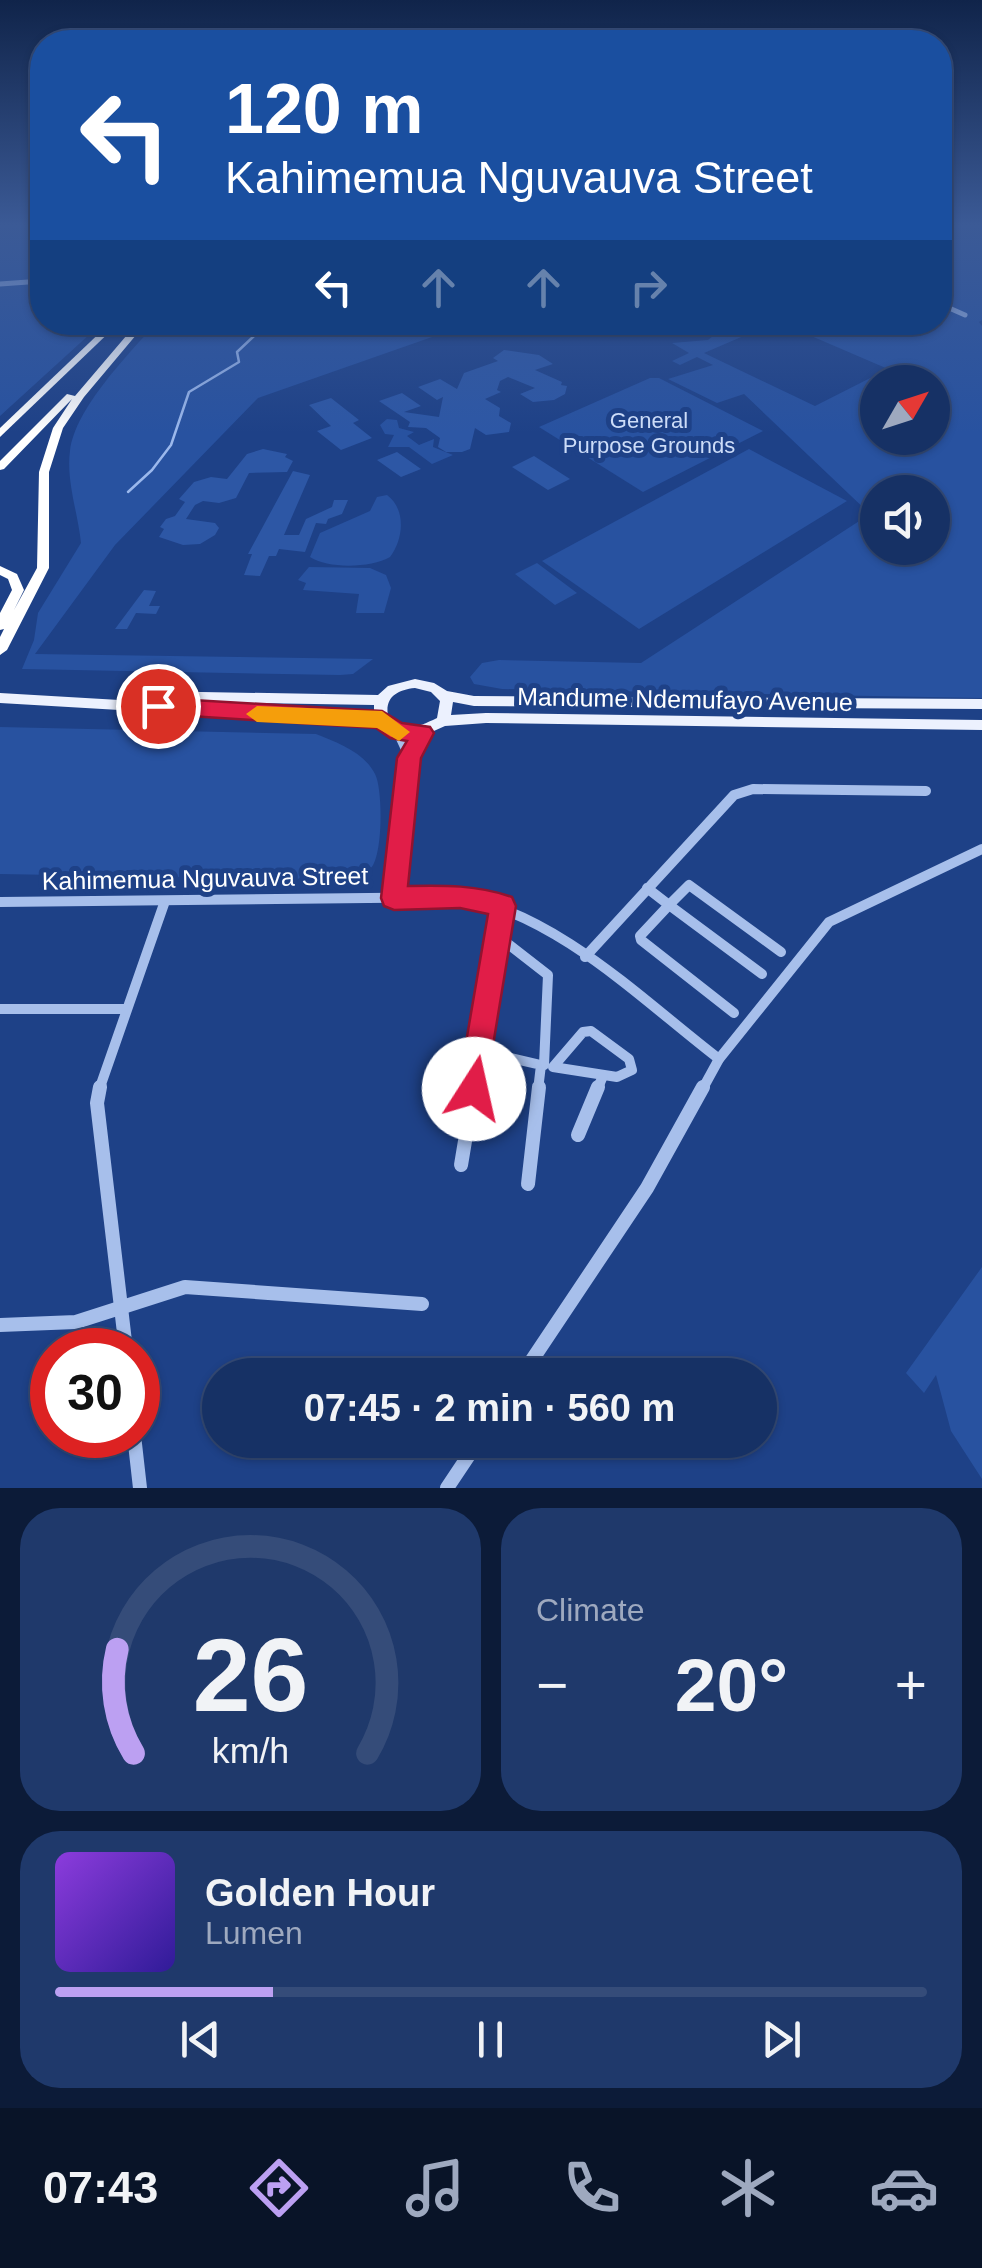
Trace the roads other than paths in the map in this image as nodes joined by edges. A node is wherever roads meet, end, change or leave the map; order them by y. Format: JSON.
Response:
{"nodes":[{"id":1,"x":952,"y":310,"type":"edge"},
{"id":2,"x":965,"y":316,"type":"dead end"},
{"id":3,"x":103,"y":335,"type":"edge"},
{"id":4,"x":130,"y":335,"type":"edge"},
{"id":5,"x":132,"y":335,"type":"edge"},
{"id":6,"x":0,"y":430,"type":"edge"},
{"id":7,"x":0,"y":467,"type":"edge"},
{"id":8,"x":0,"y":570,"type":"edge"},
{"id":9,"x":0,"y":626,"type":"edge"},
{"id":10,"x":0,"y":650,"type":"edge"},
{"id":11,"x":0,"y":690,"type":"edge"},
{"id":12,"x":0,"y":698,"type":"edge"},
{"id":13,"x":982,"y":704,"type":"edge"},
{"id":14,"x":445,"y":708,"type":"junction"},
{"id":15,"x":386,"y":718,"type":"junction"},
{"id":16,"x":982,"y":726,"type":"edge"},
{"id":17,"x":422,"y":733,"type":"junction"},
{"id":18,"x":409,"y":758,"type":"junction"},
{"id":19,"x":926,"y":790,"type":"dead end"},
{"id":20,"x":982,"y":849,"type":"edge"},
{"id":21,"x":647,"y":888,"type":"junction"},
{"id":22,"x":394,"y":898,"type":"junction"},
{"id":23,"x":165,"y":901,"type":"junction"},
{"id":24,"x":0,"y":902,"type":"edge"},
{"id":25,"x":669,"y":905,"type":"junction"},
{"id":26,"x":503,"y":906,"type":"junction"},
{"id":27,"x":498,"y":936,"type":"junction"},
{"id":28,"x":781,"y":952,"type":"dead end"},
{"id":29,"x":585,"y":957,"type":"junction"},
{"id":30,"x":762,"y":974,"type":"dead end"},
{"id":31,"x":0,"y":1008,"type":"edge"},
{"id":32,"x":124,"y":1010,"type":"junction"},
{"id":33,"x":734,"y":1013,"type":"dead end"},
{"id":34,"x":480,"y":1051,"type":"junction"},
{"id":35,"x":719,"y":1059,"type":"junction"},
{"id":36,"x":547,"y":1066,"type":"junction"},
{"id":37,"x":603,"y":1076,"type":"junction"},
{"id":38,"x":578,"y":1134,"type":"dead end"},
{"id":39,"x":461,"y":1165,"type":"dead end"},
{"id":40,"x":528,"y":1184,"type":"dead end"},
{"id":41,"x":422,"y":1304,"type":"dead end"},
{"id":42,"x":121,"y":1308,"type":"junction"},
{"id":43,"x":0,"y":1325,"type":"edge"},
{"id":44,"x":123,"y":1328,"type":"edge"},
{"id":45,"x":533,"y":1358,"type":"edge"},
{"id":46,"x":137,"y":1458,"type":"edge"},
{"id":47,"x":467,"y":1458,"type":"edge"},
{"id":48,"x":140,"y":1488,"type":"edge"},
{"id":49,"x":446,"y":1488,"type":"edge"}],
"edges":[{"from":1,"to":2,"type":"street"},
{"from":3,"to":6,"type":"highway"},
{"from":4,"to":7,"type":"highway"},
{"from":5,"to":10,"type":"highway"},
{"from":8,"to":9,"type":"highway"},
{"from":11,"to":15,"type":"main road","name":"Mandume Ndemufayo Avenue"},
{"from":12,"to":15,"type":"main road","name":"Mandume Ndemufayo Avenue"},
{"from":13,"to":14,"type":"main road","name":"Mandume Ndemufayo Avenue"},
{"from":14,"to":15,"type":"main road","name":"Mandume Ndemufayo Avenue"},
{"from":14,"to":16,"type":"main road","name":"Mandume Ndemufayo Avenue"},
{"from":14,"to":17,"type":"main road","name":"Mandume Ndemufayo Avenue"},
{"from":15,"to":17,"type":"main road","name":"Mandume Ndemufayo Avenue"},
{"from":15,"to":18,"type":"street"},
{"from":17,"to":18,"type":"street"},
{"from":18,"to":22,"type":"street"},
{"from":19,"to":21,"type":"street"},
{"from":20,"to":35,"type":"street"},
{"from":21,"to":25,"type":"street"},
{"from":21,"to":29,"type":"street"},
{"from":22,"to":23,"type":"street","name":"Kahimemua Nguvauva Street"},
{"from":22,"to":26,"type":"street","name":"Kahimemua Nguvauva Street"},
{"from":23,"to":24,"type":"street","name":"Kahimemua Nguvauva Street"},
{"from":23,"to":32,"type":"street"},
{"from":25,"to":28,"type":"street"},
{"from":25,"to":30,"type":"street"},
{"from":25,"to":33,"type":"street"},
{"from":26,"to":27,"type":"street"},
{"from":26,"to":29,"type":"street","name":"Kahimemua Nguvauva Street"},
{"from":27,"to":34,"type":"street"},
{"from":27,"to":36,"type":"street"},
{"from":29,"to":35,"type":"street","name":"Kahimemua Nguvauva Street"},
{"from":31,"to":32,"type":"street"},
{"from":32,"to":42,"type":"street"},
{"from":34,"to":36,"type":"street"},
{"from":34,"to":39,"type":"street"},
{"from":35,"to":45,"type":"street"},
{"from":36,"to":37,"type":"street"},
{"from":36,"to":37,"type":"street"},
{"from":36,"to":40,"type":"street"},
{"from":37,"to":38,"type":"street"},
{"from":41,"to":42,"type":"street"},
{"from":42,"to":43,"type":"street"},
{"from":42,"to":44,"type":"street"},
{"from":46,"to":48,"type":"street"},
{"from":47,"to":49,"type":"street"}]}
